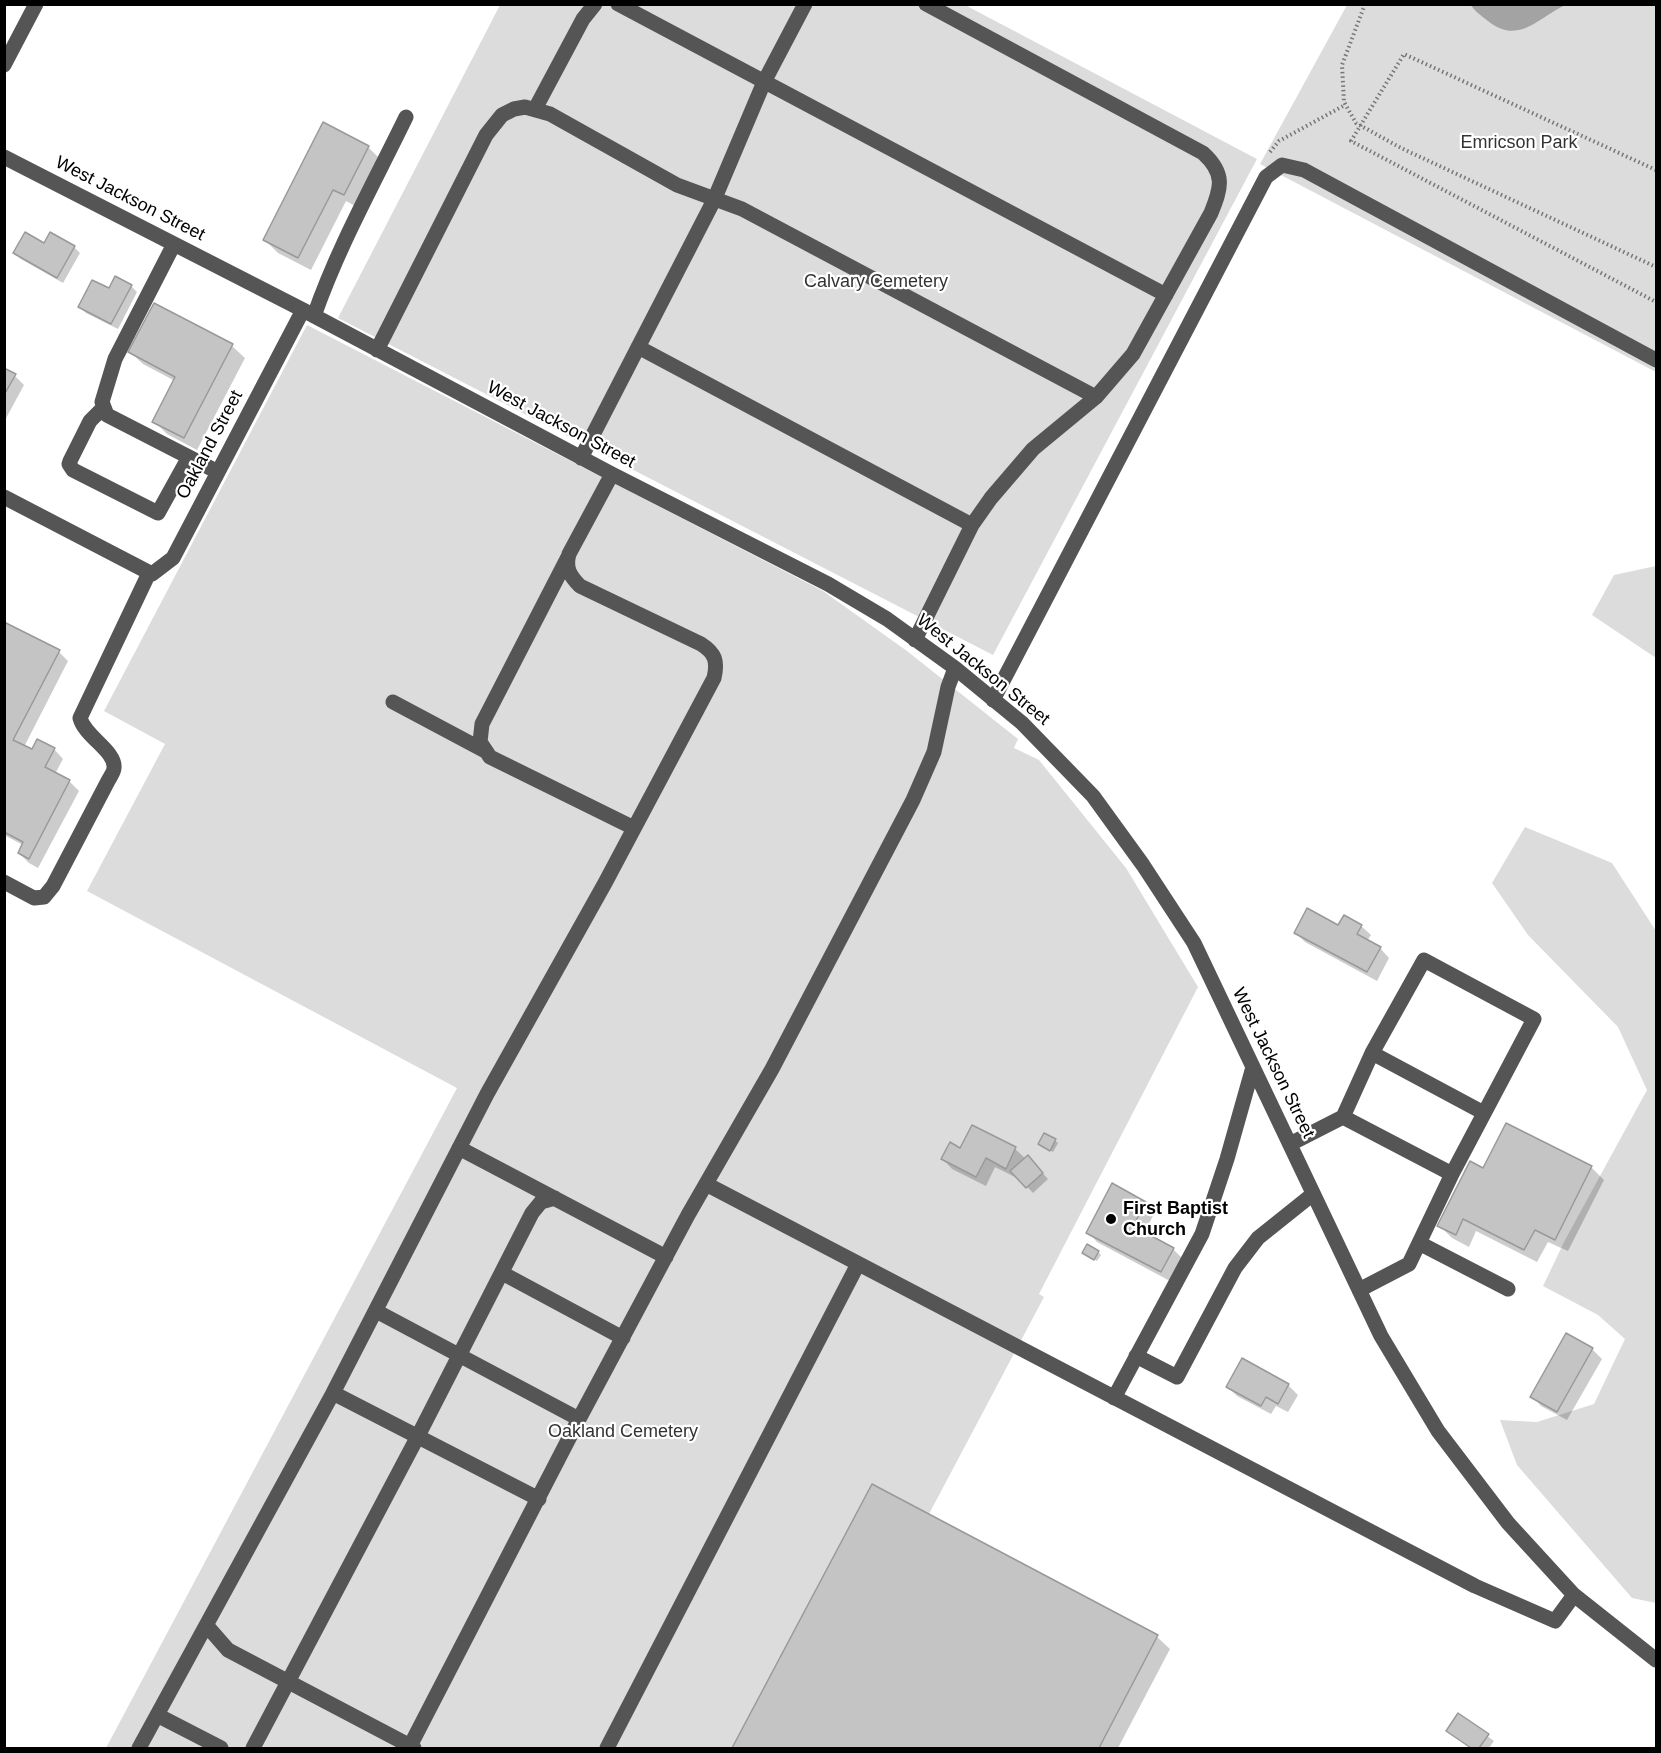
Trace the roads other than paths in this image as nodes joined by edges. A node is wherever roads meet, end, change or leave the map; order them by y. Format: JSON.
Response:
{"nodes":[{"id":1,"x":36,"y":4,"type":"edge"},
{"id":2,"x":595,"y":4,"type":"edge"},
{"id":3,"x":618,"y":4,"type":"edge"},
{"id":4,"x":805,"y":4,"type":"edge"},
{"id":5,"x":926,"y":4,"type":"edge"},
{"id":6,"x":4,"y":65,"type":"edge"},
{"id":7,"x":764,"y":82,"type":"junction"},
{"id":8,"x":535,"y":109,"type":"junction"},
{"id":9,"x":406,"y":117,"type":"dead end"},
{"id":10,"x":4,"y":157,"type":"edge"},
{"id":11,"x":714,"y":200,"type":"junction"},
{"id":12,"x":174,"y":244,"type":"junction"},
{"id":13,"x":1166,"y":295,"type":"junction"},
{"id":14,"x":308,"y":313,"type":"junction"},
{"id":15,"x":638,"y":347,"type":"junction"},
{"id":16,"x":377,"y":350,"type":"junction"},
{"id":17,"x":1656,"y":360,"type":"edge"},
{"id":18,"x":1096,"y":397,"type":"junction"},
{"id":19,"x":104,"y":407,"type":"junction"},
{"id":20,"x":189,"y":457,"type":"junction"},
{"id":21,"x":581,"y":458,"type":"junction"},
{"id":22,"x":218,"y":472,"type":"junction"},
{"id":23,"x":612,"y":474,"type":"junction"},
{"id":24,"x":4,"y":497,"type":"edge"},
{"id":25,"x":972,"y":525,"type":"junction"},
{"id":26,"x":569,"y":554,"type":"junction"},
{"id":27,"x":149,"y":573,"type":"junction"},
{"id":28,"x":915,"y":640,"type":"junction"},
{"id":29,"x":955,"y":668,"type":"junction"},
{"id":30,"x":993,"y":700,"type":"junction"},
{"id":31,"x":393,"y":702,"type":"dead end"},
{"id":32,"x":485,"y":751,"type":"junction"},
{"id":33,"x":634,"y":828,"type":"junction"},
{"id":34,"x":4,"y":882,"type":"edge"},
{"id":35,"x":1372,"y":1053,"type":"junction"},
{"id":36,"x":1253,"y":1067,"type":"junction"},
{"id":37,"x":1484,"y":1113,"type":"junction"},
{"id":38,"x":1343,"y":1117,"type":"junction"},
{"id":39,"x":1290,"y":1144,"type":"junction"},
{"id":40,"x":459,"y":1148,"type":"junction"},
{"id":41,"x":1452,"y":1174,"type":"junction"},
{"id":42,"x":706,"y":1184,"type":"junction"},
{"id":43,"x":1313,"y":1194,"type":"junction"},
{"id":44,"x":555,"y":1198,"type":"junction"},
{"id":45,"x":1419,"y":1243,"type":"junction"},
{"id":46,"x":666,"y":1257,"type":"junction"},
{"id":47,"x":858,"y":1264,"type":"junction"},
{"id":48,"x":501,"y":1273,"type":"junction"},
{"id":49,"x":1508,"y":1289,"type":"dead end"},
{"id":50,"x":1359,"y":1290,"type":"junction"},
{"id":51,"x":376,"y":1311,"type":"junction"},
{"id":52,"x":623,"y":1338,"type":"junction"},
{"id":53,"x":459,"y":1355,"type":"junction"},
{"id":54,"x":1136,"y":1356,"type":"junction"},
{"id":55,"x":333,"y":1393,"type":"junction"},
{"id":56,"x":1114,"y":1398,"type":"junction"},
{"id":57,"x":579,"y":1419,"type":"junction"},
{"id":58,"x":418,"y":1436,"type":"junction"},
{"id":59,"x":539,"y":1499,"type":"junction"},
{"id":60,"x":1574,"y":1595,"type":"junction"},
{"id":61,"x":207,"y":1626,"type":"junction"},
{"id":62,"x":1656,"y":1660,"type":"edge"},
{"id":63,"x":288,"y":1682,"type":"junction"},
{"id":64,"x":157,"y":1716,"type":"junction"},
{"id":65,"x":411,"y":1748,"type":"edge"},
{"id":66,"x":139,"y":1749,"type":"edge"},
{"id":67,"x":221,"y":1749,"type":"edge"},
{"id":68,"x":254,"y":1749,"type":"edge"},
{"id":69,"x":607,"y":1749,"type":"edge"}],
"edges":[{"from":1,"to":6,"type":"street"},
{"from":2,"to":8,"type":"street"},
{"from":3,"to":7,"type":"street"},
{"from":4,"to":7,"type":"street"},
{"from":5,"to":13,"type":"street"},
{"from":7,"to":11,"type":"street"},
{"from":7,"to":13,"type":"street"},
{"from":8,"to":11,"type":"street"},
{"from":8,"to":16,"type":"street"},
{"from":9,"to":14,"type":"street","name":"Oakland Street"},
{"from":10,"to":12,"type":"street","name":"West Jackson Street"},
{"from":11,"to":15,"type":"street"},
{"from":11,"to":18,"type":"street"},
{"from":12,"to":14,"type":"street","name":"West Jackson Street"},
{"from":12,"to":19,"type":"street"},
{"from":13,"to":18,"type":"street"},
{"from":14,"to":16,"type":"street","name":"West Jackson Street"},
{"from":14,"to":22,"type":"street","name":"Oakland Street"},
{"from":15,"to":21,"type":"street"},
{"from":15,"to":25,"type":"street"},
{"from":16,"to":21,"type":"street","name":"West Jackson Street"},
{"from":17,"to":30,"type":"street"},
{"from":18,"to":25,"type":"street"},
{"from":19,"to":20,"type":"street"},
{"from":19,"to":20,"type":"street"},
{"from":20,"to":22,"type":"street"},
{"from":21,"to":23,"type":"street","name":"West Jackson Street"},
{"from":22,"to":27,"type":"street","name":"Oakland Street"},
{"from":23,"to":26,"type":"street"},
{"from":23,"to":28,"type":"street","name":"West Jackson Street"},
{"from":24,"to":27,"type":"street"},
{"from":25,"to":28,"type":"street"},
{"from":26,"to":32,"type":"street"},
{"from":26,"to":33,"type":"street"},
{"from":27,"to":34,"type":"street"},
{"from":28,"to":29,"type":"street","name":"West Jackson Street"},
{"from":29,"to":30,"type":"street","name":"West Jackson Street"},
{"from":29,"to":42,"type":"street"},
{"from":30,"to":36,"type":"street","name":"West Jackson Street"},
{"from":31,"to":32,"type":"street"},
{"from":32,"to":33,"type":"street"},
{"from":33,"to":40,"type":"street"},
{"from":35,"to":37,"type":"street"},
{"from":35,"to":37,"type":"street"},
{"from":35,"to":38,"type":"street"},
{"from":36,"to":39,"type":"street","name":"West Jackson Street"},
{"from":36,"to":54,"type":"street"},
{"from":37,"to":41,"type":"street"},
{"from":38,"to":39,"type":"street"},
{"from":38,"to":41,"type":"street"},
{"from":39,"to":43,"type":"street","name":"West Jackson Street"},
{"from":40,"to":44,"type":"street"},
{"from":40,"to":51,"type":"street"},
{"from":41,"to":45,"type":"street"},
{"from":42,"to":46,"type":"street"},
{"from":42,"to":47,"type":"street"},
{"from":43,"to":50,"type":"street","name":"West Jackson Street"},
{"from":43,"to":54,"type":"street"},
{"from":44,"to":46,"type":"street"},
{"from":44,"to":48,"type":"street"},
{"from":45,"to":49,"type":"street"},
{"from":45,"to":50,"type":"street"},
{"from":46,"to":52,"type":"street"},
{"from":47,"to":56,"type":"street"},
{"from":47,"to":69,"type":"street"},
{"from":48,"to":52,"type":"street"},
{"from":48,"to":53,"type":"street"},
{"from":50,"to":60,"type":"street","name":"West Jackson Street"},
{"from":51,"to":53,"type":"street"},
{"from":51,"to":55,"type":"street"},
{"from":52,"to":57,"type":"street"},
{"from":53,"to":57,"type":"street"},
{"from":53,"to":58,"type":"street"},
{"from":54,"to":56,"type":"street"},
{"from":55,"to":58,"type":"street"},
{"from":55,"to":61,"type":"street"},
{"from":56,"to":60,"type":"street"},
{"from":57,"to":59,"type":"street"},
{"from":58,"to":59,"type":"street"},
{"from":58,"to":63,"type":"street"},
{"from":59,"to":65,"type":"street"},
{"from":60,"to":62,"type":"street","name":"West Jackson Street"},
{"from":61,"to":63,"type":"street"},
{"from":61,"to":64,"type":"street"},
{"from":63,"to":65,"type":"street"},
{"from":63,"to":68,"type":"street"},
{"from":64,"to":66,"type":"street"},
{"from":64,"to":67,"type":"street"}]}
